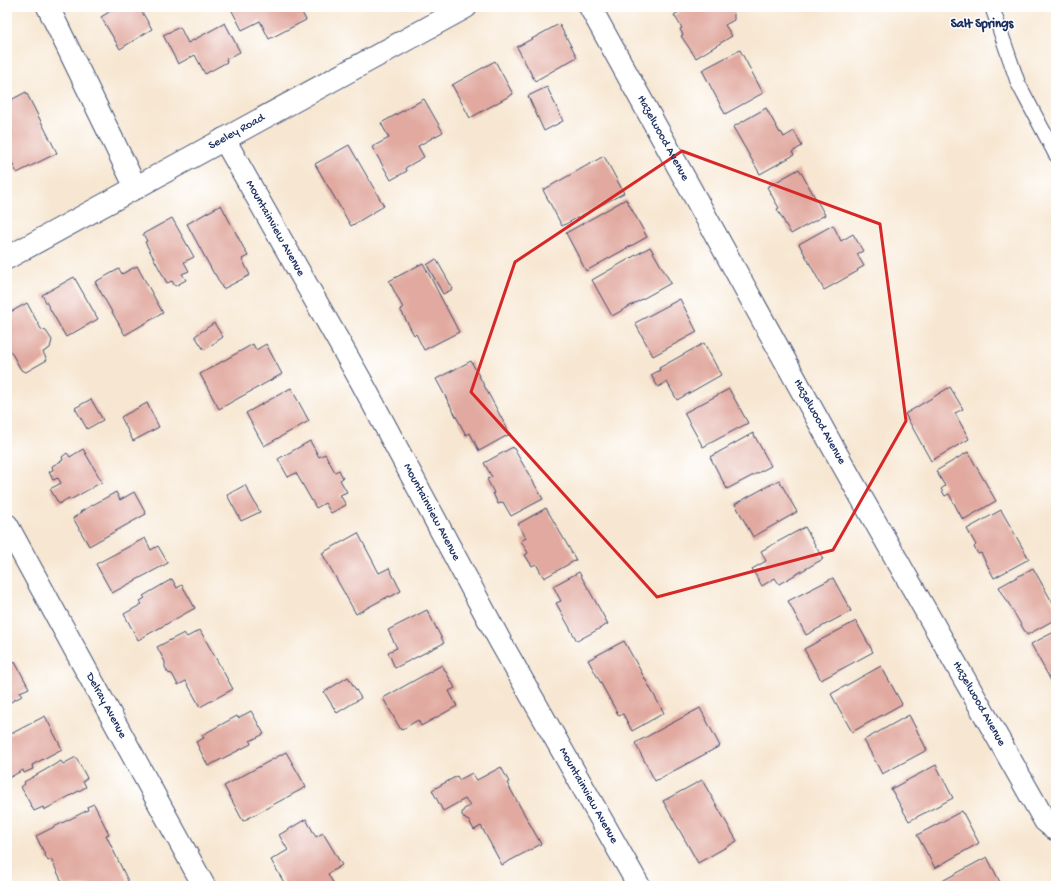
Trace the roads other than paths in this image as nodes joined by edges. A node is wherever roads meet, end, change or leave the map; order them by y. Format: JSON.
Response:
{"nodes":[{"id":1,"x":48,"y":7,"type":"edge"},
{"id":2,"x":466,"y":7,"type":"edge"},
{"id":3,"x":590,"y":7,"type":"edge"},
{"id":4,"x":992,"y":7,"type":"edge"},
{"id":5,"x":224,"y":139,"type":"junction"},
{"id":6,"x":1056,"y":155,"type":"edge"},
{"id":7,"x":136,"y":188,"type":"junction"},
{"id":8,"x":7,"y":258,"type":"edge"},
{"id":9,"x":7,"y":525,"type":"edge"},
{"id":10,"x":1056,"y":830,"type":"edge"},
{"id":11,"x":204,"y":886,"type":"edge"},
{"id":12,"x":639,"y":886,"type":"edge"}],
"edges":[{"from":1,"to":7,"type":"street"},
{"from":2,"to":5,"type":"street","name":"Seeley Road"},
{"from":3,"to":10,"type":"street","name":"Hazelwood Avenue"},
{"from":4,"to":6,"type":"lane"},
{"from":5,"to":7,"type":"street","name":"Seeley Road"},
{"from":5,"to":12,"type":"street","name":"Mountainview Avenue"},
{"from":7,"to":8,"type":"street","name":"Seeley Road"},
{"from":9,"to":11,"type":"street","name":"Delray Avenue"}]}
